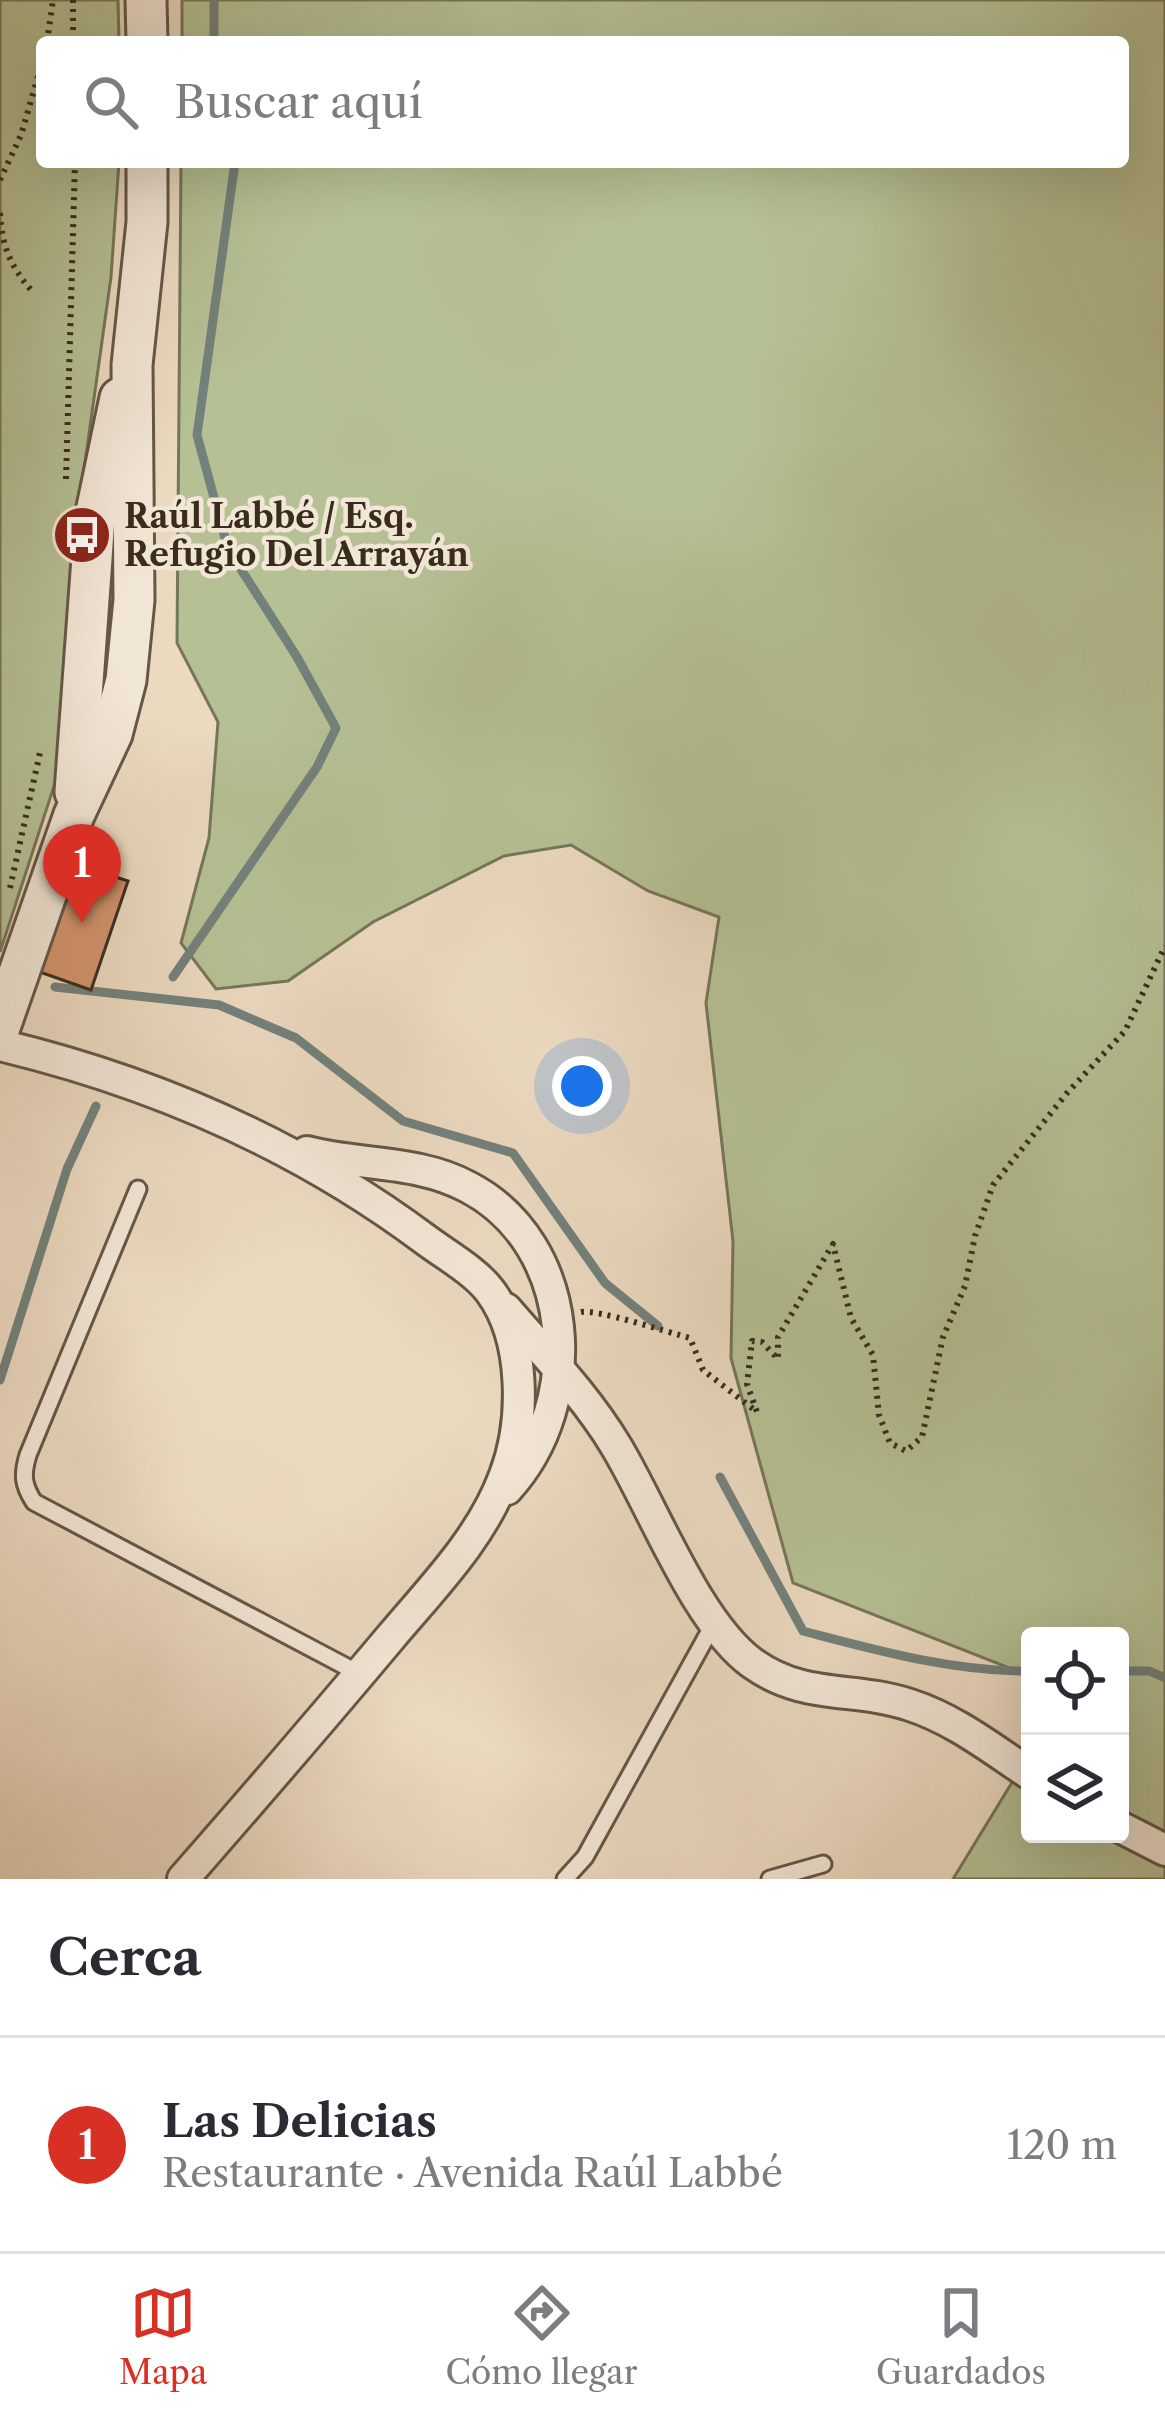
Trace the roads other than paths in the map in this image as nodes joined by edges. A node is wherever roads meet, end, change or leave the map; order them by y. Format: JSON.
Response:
{"nodes":[{"id":1,"x":146,"y":0,"type":"edge"},
{"id":2,"x":147,"y":36,"type":"edge"},
{"id":3,"x":147,"y":168,"type":"edge"},
{"id":4,"x":132,"y":365,"type":"junction"},
{"id":5,"x":87,"y":620,"type":"junction"},
{"id":6,"x":132,"y":632,"type":"junction"},
{"id":7,"x":74,"y":815,"type":"junction"},
{"id":8,"x":0,"y":1028,"type":"edge"},
{"id":9,"x":0,"y":1045,"type":"edge"},
{"id":10,"x":278,"y":1145,"type":"junction"},
{"id":11,"x":137,"y":1189,"type":"dead end"},
{"id":12,"x":489,"y":1290,"type":"junction"},
{"id":13,"x":559,"y":1370,"type":"junction"},
{"id":14,"x":493,"y":1502,"type":"junction"},
{"id":15,"x":714,"y":1623,"type":"junction"},
{"id":16,"x":360,"y":1674,"type":"junction"},
{"id":17,"x":1021,"y":1768,"type":"edge"},
{"id":18,"x":1129,"y":1832,"type":"edge"},
{"id":19,"x":1165,"y":1850,"type":"edge"},
{"id":20,"x":824,"y":1864,"type":"dead end"},
{"id":21,"x":183,"y":1879,"type":"edge"},
{"id":22,"x":565,"y":1879,"type":"edge"},
{"id":23,"x":770,"y":1879,"type":"edge"}],
"edges":[{"from":1,"to":2,"type":"street"},
{"from":3,"to":4,"type":"street"},
{"from":4,"to":5,"type":"street"},
{"from":4,"to":6,"type":"street"},
{"from":5,"to":6,"type":"street"},
{"from":5,"to":7,"type":"street"},
{"from":6,"to":7,"type":"street"},
{"from":7,"to":8,"type":"street"},
{"from":9,"to":10,"type":"street"},
{"from":10,"to":12,"type":"street"},
{"from":10,"to":13,"type":"street"},
{"from":11,"to":16,"type":"lane"},
{"from":12,"to":13,"type":"street"},
{"from":12,"to":14,"type":"street"},
{"from":13,"to":14,"type":"street"},
{"from":13,"to":15,"type":"street"},
{"from":14,"to":16,"type":"street"},
{"from":15,"to":17,"type":"street"},
{"from":15,"to":22,"type":"lane"},
{"from":16,"to":21,"type":"street"},
{"from":18,"to":19,"type":"street"},
{"from":20,"to":23,"type":"lane"}]}
